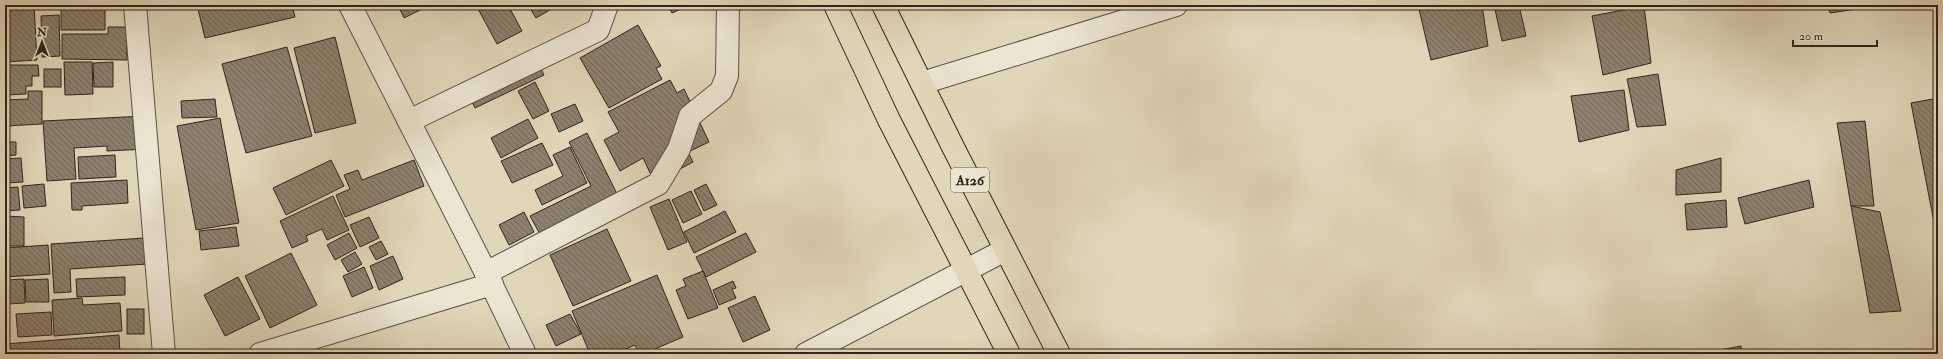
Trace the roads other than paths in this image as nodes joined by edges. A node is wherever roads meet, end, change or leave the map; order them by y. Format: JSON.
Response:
{"nodes":[{"id":1,"x":135,"y":5,"type":"edge"},
{"id":2,"x":350,"y":5,"type":"edge"},
{"id":3,"x":607,"y":5,"type":"edge"},
{"id":4,"x":728,"y":5,"type":"edge"},
{"id":5,"x":835,"y":5,"type":"edge"},
{"id":6,"x":884,"y":5,"type":"edge"},
{"id":7,"x":1176,"y":5,"type":"edge"},
{"id":8,"x":922,"y":83,"type":"junction"},
{"id":9,"x":409,"y":121,"type":"junction"},
{"id":10,"x":1005,"y":250,"type":"junction"},
{"id":11,"x":967,"y":271,"type":"junction"},
{"id":12,"x":489,"y":279,"type":"junction"},
{"id":13,"x":164,"y":354,"type":"edge"},
{"id":14,"x":260,"y":354,"type":"edge"},
{"id":15,"x":525,"y":354,"type":"edge"},
{"id":16,"x":806,"y":354,"type":"edge"},
{"id":17,"x":1009,"y":354,"type":"edge"},
{"id":18,"x":1059,"y":354,"type":"edge"}],
"edges":[{"from":1,"to":13,"type":"street"},
{"from":2,"to":9,"type":"street"},
{"from":3,"to":9,"type":"street"},
{"from":4,"to":12,"type":"street"},
{"from":5,"to":11,"type":"highway","number":"A126"},
{"from":6,"to":8,"type":"highway","number":"A126"},
{"from":7,"to":8,"type":"street"},
{"from":8,"to":10,"type":"highway","number":"A126"},
{"from":9,"to":12,"type":"street"},
{"from":10,"to":11,"type":"street"},
{"from":10,"to":18,"type":"highway","number":"A126"},
{"from":11,"to":16,"type":"street"},
{"from":11,"to":17,"type":"highway","number":"A126"},
{"from":12,"to":14,"type":"street"},
{"from":12,"to":15,"type":"street"}]}
